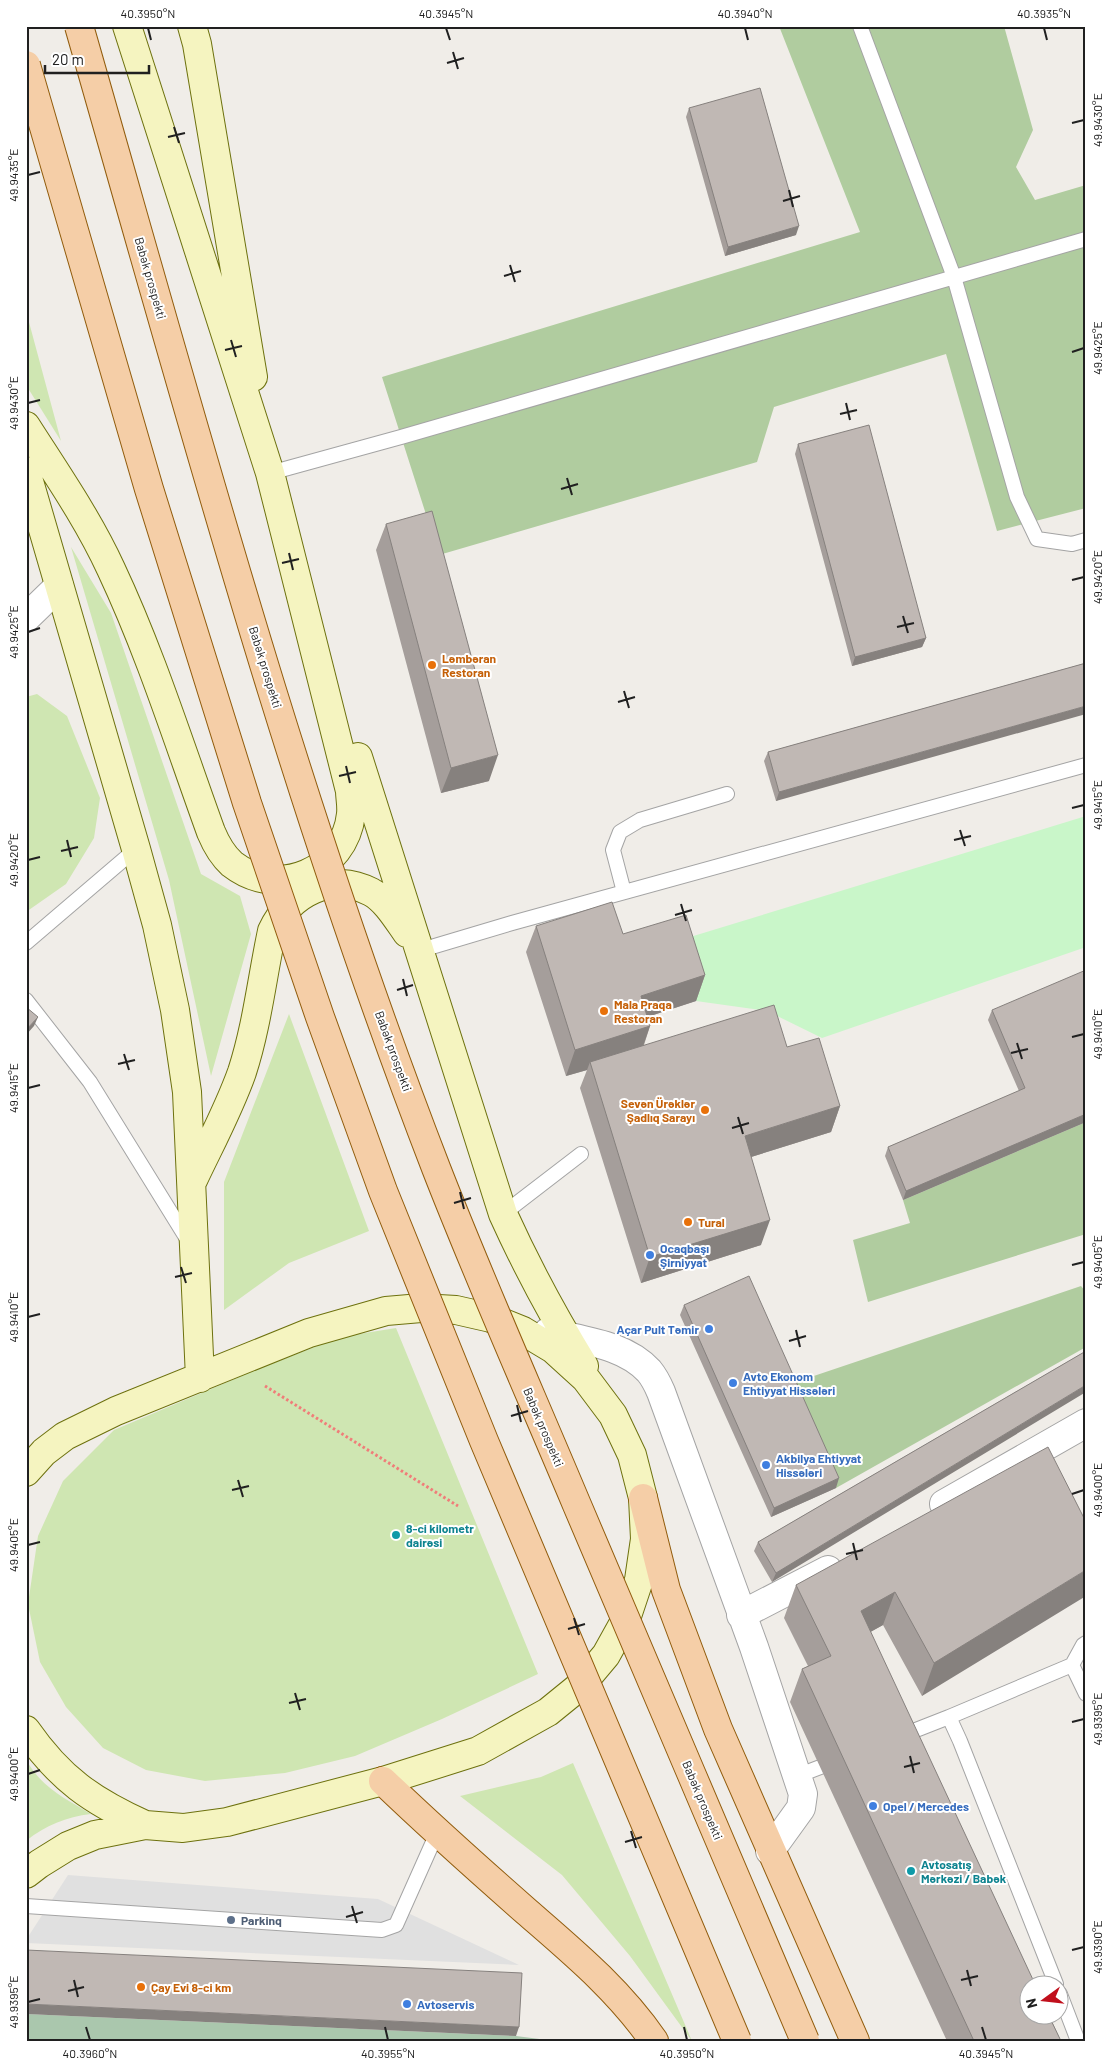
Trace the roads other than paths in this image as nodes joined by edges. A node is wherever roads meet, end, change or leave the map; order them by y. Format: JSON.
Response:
{"nodes":[{"id":1,"x":79,"y":26,"type":"edge"},
{"id":2,"x":127,"y":26,"type":"edge"},
{"id":3,"x":192,"y":26,"type":"edge"},
{"id":4,"x":860,"y":26,"type":"edge"},
{"id":5,"x":26,"y":65,"type":"edge"},
{"id":6,"x":1086,"y":239,"type":"edge"},
{"id":7,"x":954,"y":276,"type":"junction"},
{"id":8,"x":26,"y":426,"type":"edge"},
{"id":9,"x":26,"y":471,"type":"edge"},
{"id":10,"x":270,"y":473,"type":"junction"},
{"id":11,"x":1086,"y":540,"type":"edge"},
{"id":12,"x":59,"y":586,"type":"junction"},
{"id":13,"x":26,"y":618,"type":"edge"},
{"id":14,"x":1086,"y":765,"type":"edge"},
{"id":15,"x":727,"y":794,"type":"dead end"},
{"id":16,"x":136,"y":849,"type":"junction"},
{"id":17,"x":624,"y":892,"type":"junction"},
{"id":18,"x":26,"y":944,"type":"edge"},
{"id":19,"x":418,"y":951,"type":"junction"},
{"id":20,"x":26,"y":1000,"type":"edge"},
{"id":21,"x":581,"y":1154,"type":"dead end"},
{"id":22,"x":192,"y":1181,"type":"junction"},
{"id":23,"x":503,"y":1214,"type":"junction"},
{"id":24,"x":194,"y":1252,"type":"junction"},
{"id":25,"x":491,"y":1318,"type":"junction"},
{"id":26,"x":566,"y":1336,"type":"junction"},
{"id":27,"x":200,"y":1378,"type":"junction"},
{"id":28,"x":613,"y":1415,"type":"junction"},
{"id":29,"x":1086,"y":1423,"type":"edge"},
{"id":30,"x":26,"y":1472,"type":"edge"},
{"id":31,"x":643,"y":1498,"type":"junction"},
{"id":32,"x":925,"y":1515,"type":"edge"},
{"id":33,"x":848,"y":1558,"type":"edge"},
{"id":34,"x":741,"y":1615,"type":"junction"},
{"id":35,"x":1086,"y":1643,"type":"edge"},
{"id":36,"x":1072,"y":1665,"type":"junction"},
{"id":37,"x":1086,"y":1694,"type":"edge"},
{"id":38,"x":949,"y":1717,"type":"junction"},
{"id":39,"x":26,"y":1730,"type":"edge"},
{"id":40,"x":886,"y":1741,"type":"edge"},
{"id":41,"x":851,"y":1755,"type":"edge"},
{"id":42,"x":797,"y":1776,"type":"junction"},
{"id":43,"x":384,"y":1781,"type":"junction"},
{"id":44,"x":146,"y":1825,"type":"junction"},
{"id":45,"x":437,"y":1833,"type":"junction"},
{"id":46,"x":770,"y":1851,"type":"junction"},
{"id":47,"x":26,"y":1874,"type":"edge"},
{"id":48,"x":26,"y":1906,"type":"edge"},
{"id":49,"x":1052,"y":1974,"type":"edge"},
{"id":50,"x":1070,"y":2020,"type":"edge"},
{"id":51,"x":654,"y":2041,"type":"edge"},
{"id":52,"x":737,"y":2041,"type":"edge"},
{"id":53,"x":805,"y":2041,"type":"edge"},
{"id":54,"x":855,"y":2041,"type":"edge"},
{"id":55,"x":1078,"y":2041,"type":"edge"}],
"edges":[{"from":1,"to":53,"type":"main road","name":"Babək prospekti","bridge":true},
{"from":2,"to":10,"type":"main road"},
{"from":3,"to":10,"type":"main road"},
{"from":4,"to":7,"type":"lane"},
{"from":5,"to":52,"type":"main road","bridge":true},
{"from":6,"to":7,"type":"lane"},
{"from":7,"to":10,"type":"lane"},
{"from":7,"to":11,"type":"lane"},
{"from":8,"to":10,"type":"main road"},
{"from":9,"to":12,"type":"main road"},
{"from":10,"to":19,"type":"main road"},
{"from":12,"to":13,"type":"street"},
{"from":12,"to":16,"type":"main road"},
{"from":14,"to":17,"type":"lane"},
{"from":15,"to":17,"type":"lane"},
{"from":16,"to":18,"type":"lane"},
{"from":16,"to":22,"type":"main road"},
{"from":17,"to":19,"type":"lane"},
{"from":19,"to":22,"type":"main road"},
{"from":19,"to":23,"type":"main road"},
{"from":20,"to":24,"type":"lane"},
{"from":21,"to":23,"type":"lane"},
{"from":22,"to":24,"type":"main road"},
{"from":23,"to":26,"type":"main road"},
{"from":24,"to":27,"type":"main road"},
{"from":25,"to":26,"type":"street"},
{"from":25,"to":27,"type":"main road"},
{"from":25,"to":28,"type":"main road"},
{"from":26,"to":28,"type":"main road"},
{"from":26,"to":34,"type":"street"},
{"from":27,"to":30,"type":"main road"},
{"from":28,"to":31,"type":"main road"},
{"from":29,"to":32,"type":"street"},
{"from":31,"to":43,"type":"main road"},
{"from":31,"to":46,"type":"main road"},
{"from":33,"to":34,"type":"street"},
{"from":34,"to":42,"type":"street"},
{"from":35,"to":36,"type":"lane"},
{"from":36,"to":37,"type":"lane"},
{"from":36,"to":38,"type":"lane"},
{"from":38,"to":40,"type":"lane"},
{"from":38,"to":49,"type":"lane"},
{"from":39,"to":44,"type":"main road"},
{"from":41,"to":42,"type":"lane"},
{"from":42,"to":46,"type":"street"},
{"from":43,"to":44,"type":"main road"},
{"from":43,"to":45,"type":"main road"},
{"from":44,"to":47,"type":"main road"},
{"from":45,"to":48,"type":"lane"},
{"from":45,"to":51,"type":"main road"},
{"from":46,"to":54,"type":"main road"},
{"from":50,"to":55,"type":"lane"}]}
